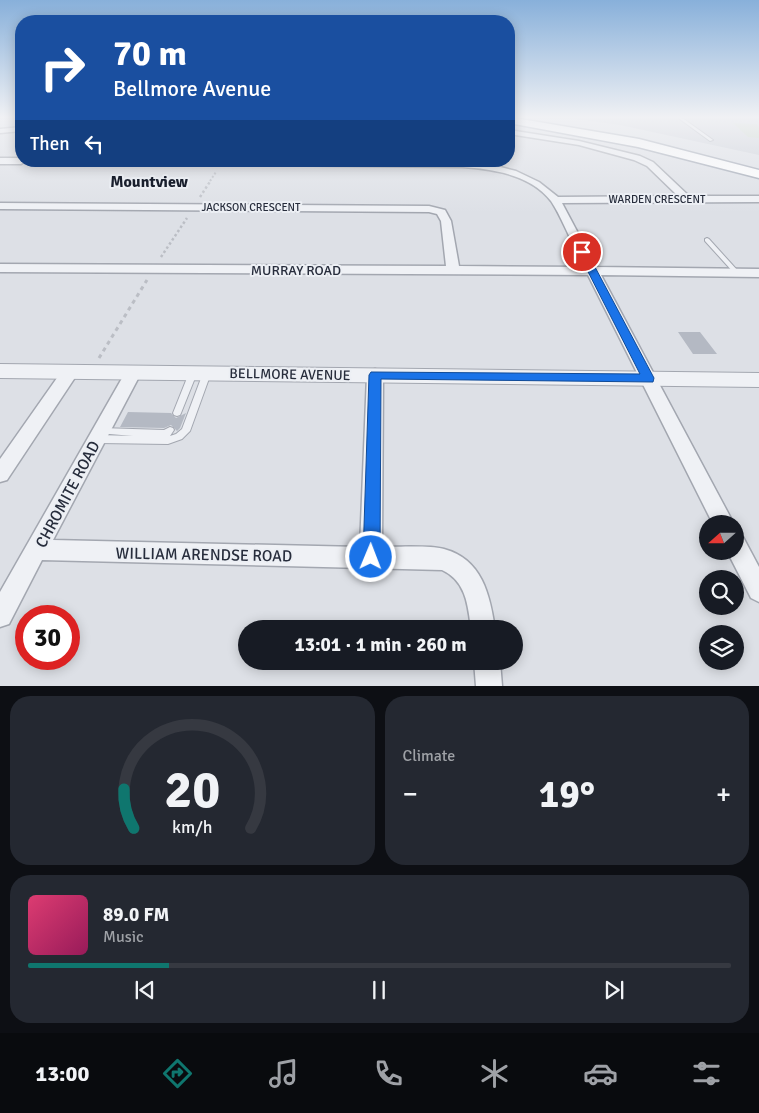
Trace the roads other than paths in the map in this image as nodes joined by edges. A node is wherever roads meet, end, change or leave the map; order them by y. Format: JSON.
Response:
{"nodes":[{"id":1,"x":602,"y":149,"type":"edge"},
{"id":2,"x":663,"y":149,"type":"edge"},
{"id":3,"x":15,"y":161,"type":"edge"},
{"id":4,"x":0,"y":162,"type":"edge"},
{"id":5,"x":487,"y":167,"type":"edge"},
{"id":6,"x":759,"y":174,"type":"edge"},
{"id":7,"x":686,"y":199,"type":"junction"},
{"id":8,"x":759,"y":199,"type":"edge"},
{"id":9,"x":555,"y":200,"type":"junction"},
{"id":10,"x":0,"y":206,"type":"edge"},
{"id":11,"x":707,"y":240,"type":"dead end"},
{"id":12,"x":0,"y":268,"type":"edge"},
{"id":13,"x":592,"y":270,"type":"junction"},
{"id":14,"x":453,"y":271,"type":"junction"},
{"id":15,"x":736,"y":272,"type":"junction"},
{"id":16,"x":759,"y":273,"type":"edge"},
{"id":17,"x":0,"y":371,"type":"edge"},
{"id":18,"x":70,"y":372,"type":"junction"},
{"id":19,"x":133,"y":373,"type":"junction"},
{"id":20,"x":200,"y":373,"type":"junction"},
{"id":21,"x":375,"y":375,"type":"junction"},
{"id":22,"x":648,"y":378,"type":"junction"},
{"id":23,"x":759,"y":380,"type":"edge"},
{"id":24,"x":177,"y":413,"type":"dead end"},
{"id":25,"x":170,"y":430,"type":"dead end"},
{"id":26,"x":99,"y":435,"type":"junction"},
{"id":27,"x":0,"y":474,"type":"edge"},
{"id":28,"x":719,"y":515,"type":"edge"},
{"id":29,"x":37,"y":550,"type":"junction"},
{"id":30,"x":371,"y":557,"type":"junction"},
{"id":31,"x":743,"y":560,"type":"edge"},
{"id":32,"x":759,"y":590,"type":"edge"},
{"id":33,"x":0,"y":615,"type":"edge"},
{"id":34,"x":482,"y":620,"type":"edge"},
{"id":35,"x":488,"y":670,"type":"edge"},
{"id":36,"x":489,"y":686,"type":"edge"}],
"edges":[{"from":1,"to":7,"type":"street"},
{"from":2,"to":6,"type":"main road"},
{"from":3,"to":4,"type":"street"},
{"from":5,"to":9,"type":"street"},
{"from":7,"to":8,"type":"street","name":"WARDEN CRESCENT"},
{"from":7,"to":9,"type":"street","name":"WARDEN CRESCENT"},
{"from":9,"to":13,"type":"street"},
{"from":10,"to":14,"type":"street","name":"JACKSON CRESCENT"},
{"from":11,"to":15,"type":"lane"},
{"from":12,"to":14,"type":"street","name":"MURRAY ROAD"},
{"from":13,"to":14,"type":"street","name":"MURRAY ROAD"},
{"from":13,"to":15,"type":"street"},
{"from":13,"to":22,"type":"street"},
{"from":15,"to":16,"type":"street"},
{"from":17,"to":18,"type":"street","name":"BELLMORE AVENUE"},
{"from":18,"to":19,"type":"street","name":"BELLMORE AVENUE"},
{"from":18,"to":27,"type":"street"},
{"from":19,"to":20,"type":"street","name":"BELLMORE AVENUE"},
{"from":19,"to":26,"type":"street","name":"CHROMITE ROAD"},
{"from":20,"to":21,"type":"street","name":"BELLMORE AVENUE"},
{"from":20,"to":24,"type":"lane"},
{"from":20,"to":26,"type":"lane"},
{"from":21,"to":22,"type":"street","name":"BELLMORE AVENUE"},
{"from":21,"to":30,"type":"street"},
{"from":22,"to":23,"type":"street","name":"BELLMORE AVENUE"},
{"from":22,"to":28,"type":"street"},
{"from":25,"to":26,"type":"lane"},
{"from":26,"to":29,"type":"street","name":"CHROMITE ROAD"},
{"from":29,"to":30,"type":"street","name":"WILLIAM ARENDSE ROAD"},
{"from":29,"to":33,"type":"street","name":"CHROMITE ROAD"},
{"from":30,"to":34,"type":"street","name":"WILLIAM ARENDSE ROAD"},
{"from":31,"to":32,"type":"street"},
{"from":35,"to":36,"type":"street"}]}
